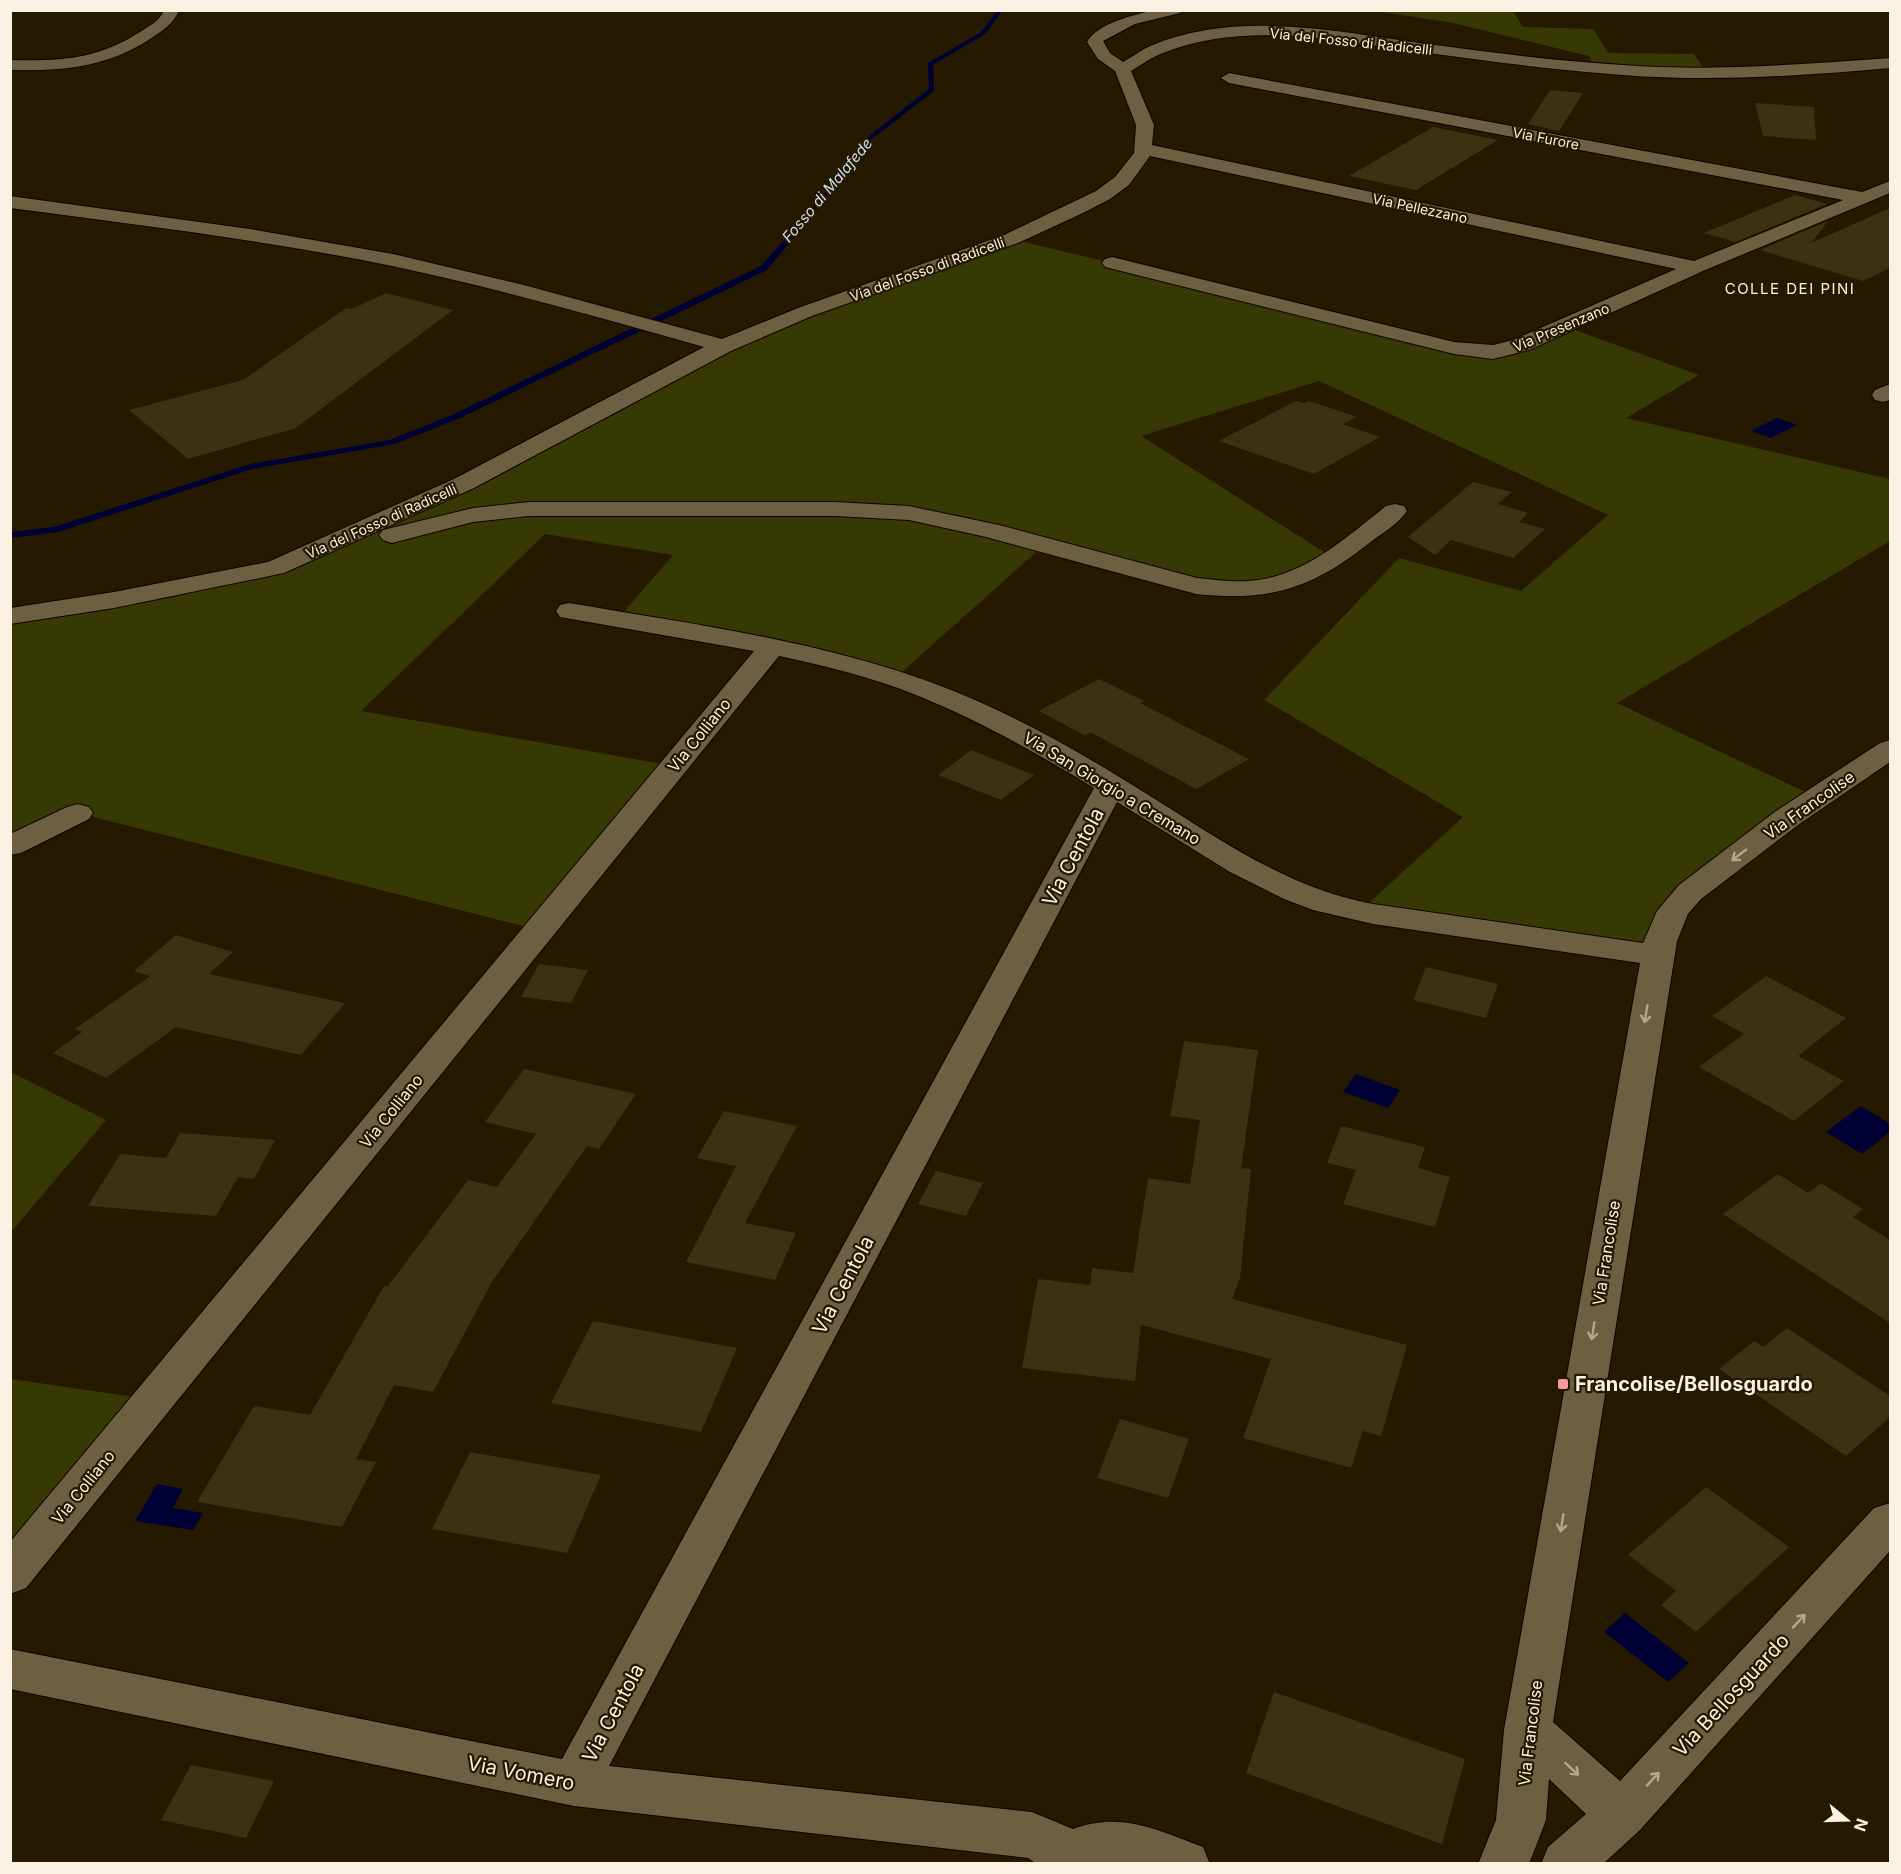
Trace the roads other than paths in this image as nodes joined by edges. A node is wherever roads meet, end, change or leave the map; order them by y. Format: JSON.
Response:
{"nodes":[{"id":1,"x":172,"y":10,"type":"edge"},
{"id":2,"x":1175,"y":10,"type":"edge"},
{"id":3,"x":1890,"y":63,"type":"edge"},
{"id":4,"x":10,"y":65,"type":"edge"},
{"id":5,"x":1122,"y":69,"type":"junction"},
{"id":6,"x":1229,"y":78,"type":"dead end"},
{"id":7,"x":1144,"y":149,"type":"junction"},
{"id":8,"x":1890,"y":187,"type":"edge"},
{"id":9,"x":1864,"y":198,"type":"junction"},
{"id":10,"x":10,"y":202,"type":"edge"},
{"id":11,"x":1112,"y":263,"type":"dead end"},
{"id":12,"x":1696,"y":267,"type":"junction"},
{"id":13,"x":723,"y":346,"type":"junction"},
{"id":14,"x":1395,"y":511,"type":"dead end"},
{"id":15,"x":275,"y":568,"type":"junction"},
{"id":16,"x":569,"y":611,"type":"dead end"},
{"id":17,"x":10,"y":616,"type":"edge"},
{"id":18,"x":772,"y":647,"type":"junction"},
{"id":19,"x":1890,"y":749,"type":"edge"},
{"id":20,"x":1111,"y":785,"type":"junction"},
{"id":21,"x":78,"y":813,"type":"dead end"},
{"id":22,"x":10,"y":846,"type":"edge"},
{"id":23,"x":1656,"y":955,"type":"junction"},
{"id":24,"x":1890,"y":1521,"type":"edge"},
{"id":25,"x":10,"y":1575,"type":"edge"},
{"id":26,"x":10,"y":1669,"type":"edge"},
{"id":27,"x":1528,"y":1730,"type":"junction"},
{"id":28,"x":574,"y":1784,"type":"junction"},
{"id":29,"x":1622,"y":1814,"type":"junction"},
{"id":30,"x":1066,"y":1858,"type":"edge"},
{"id":31,"x":1185,"y":1863,"type":"edge"},
{"id":32,"x":1503,"y":1863,"type":"edge"},
{"id":33,"x":1566,"y":1863,"type":"edge"}],
"edges":[{"from":1,"to":4,"type":"street"},
{"from":2,"to":5,"type":"street"},
{"from":3,"to":5,"type":"street","name":"Via del Fosso di Radicelli"},
{"from":5,"to":7,"type":"street"},
{"from":6,"to":9,"type":"street","name":"Via Furore"},
{"from":7,"to":12,"type":"street","name":"Via Pellezzano"},
{"from":7,"to":13,"type":"street","name":"Via del Fosso di Radicelli"},
{"from":8,"to":9,"type":"street","name":"Via Presenzano"},
{"from":9,"to":12,"type":"street","name":"Via Presenzano"},
{"from":10,"to":13,"type":"street"},
{"from":11,"to":12,"type":"street","name":"Via Presenzano"},
{"from":13,"to":15,"type":"street","name":"Via del Fosso di Radicelli"},
{"from":14,"to":15,"type":"street"},
{"from":15,"to":17,"type":"street","name":"Via del Fosso di Radicelli"},
{"from":16,"to":18,"type":"street","name":"Via San Giorgio a Cremano"},
{"from":18,"to":20,"type":"street","name":"Via San Giorgio a Cremano"},
{"from":18,"to":25,"type":"street","name":"Via Colliano"},
{"from":19,"to":23,"type":"street","name":"Via Francolise","one_way":true},
{"from":20,"to":23,"type":"street","name":"Via San Giorgio a Cremano"},
{"from":20,"to":28,"type":"street","name":"Via Centola"},
{"from":21,"to":22,"type":"street"},
{"from":23,"to":27,"type":"street","name":"Via Francolise","one_way":true},
{"from":29,"to":24,"type":"street","name":"Via Bellosguardo","one_way":true},
{"from":26,"to":28,"type":"street","name":"Via Vomero"},
{"from":27,"to":29,"type":"street","one_way":true},
{"from":27,"to":32,"type":"street","name":"Via Francolise"},
{"from":28,"to":30,"type":"street","name":"Via Vomero"},
{"from":29,"to":33,"type":"street","name":"Via Bellosguardo"},
{"from":30,"to":31,"type":"street"}]}
